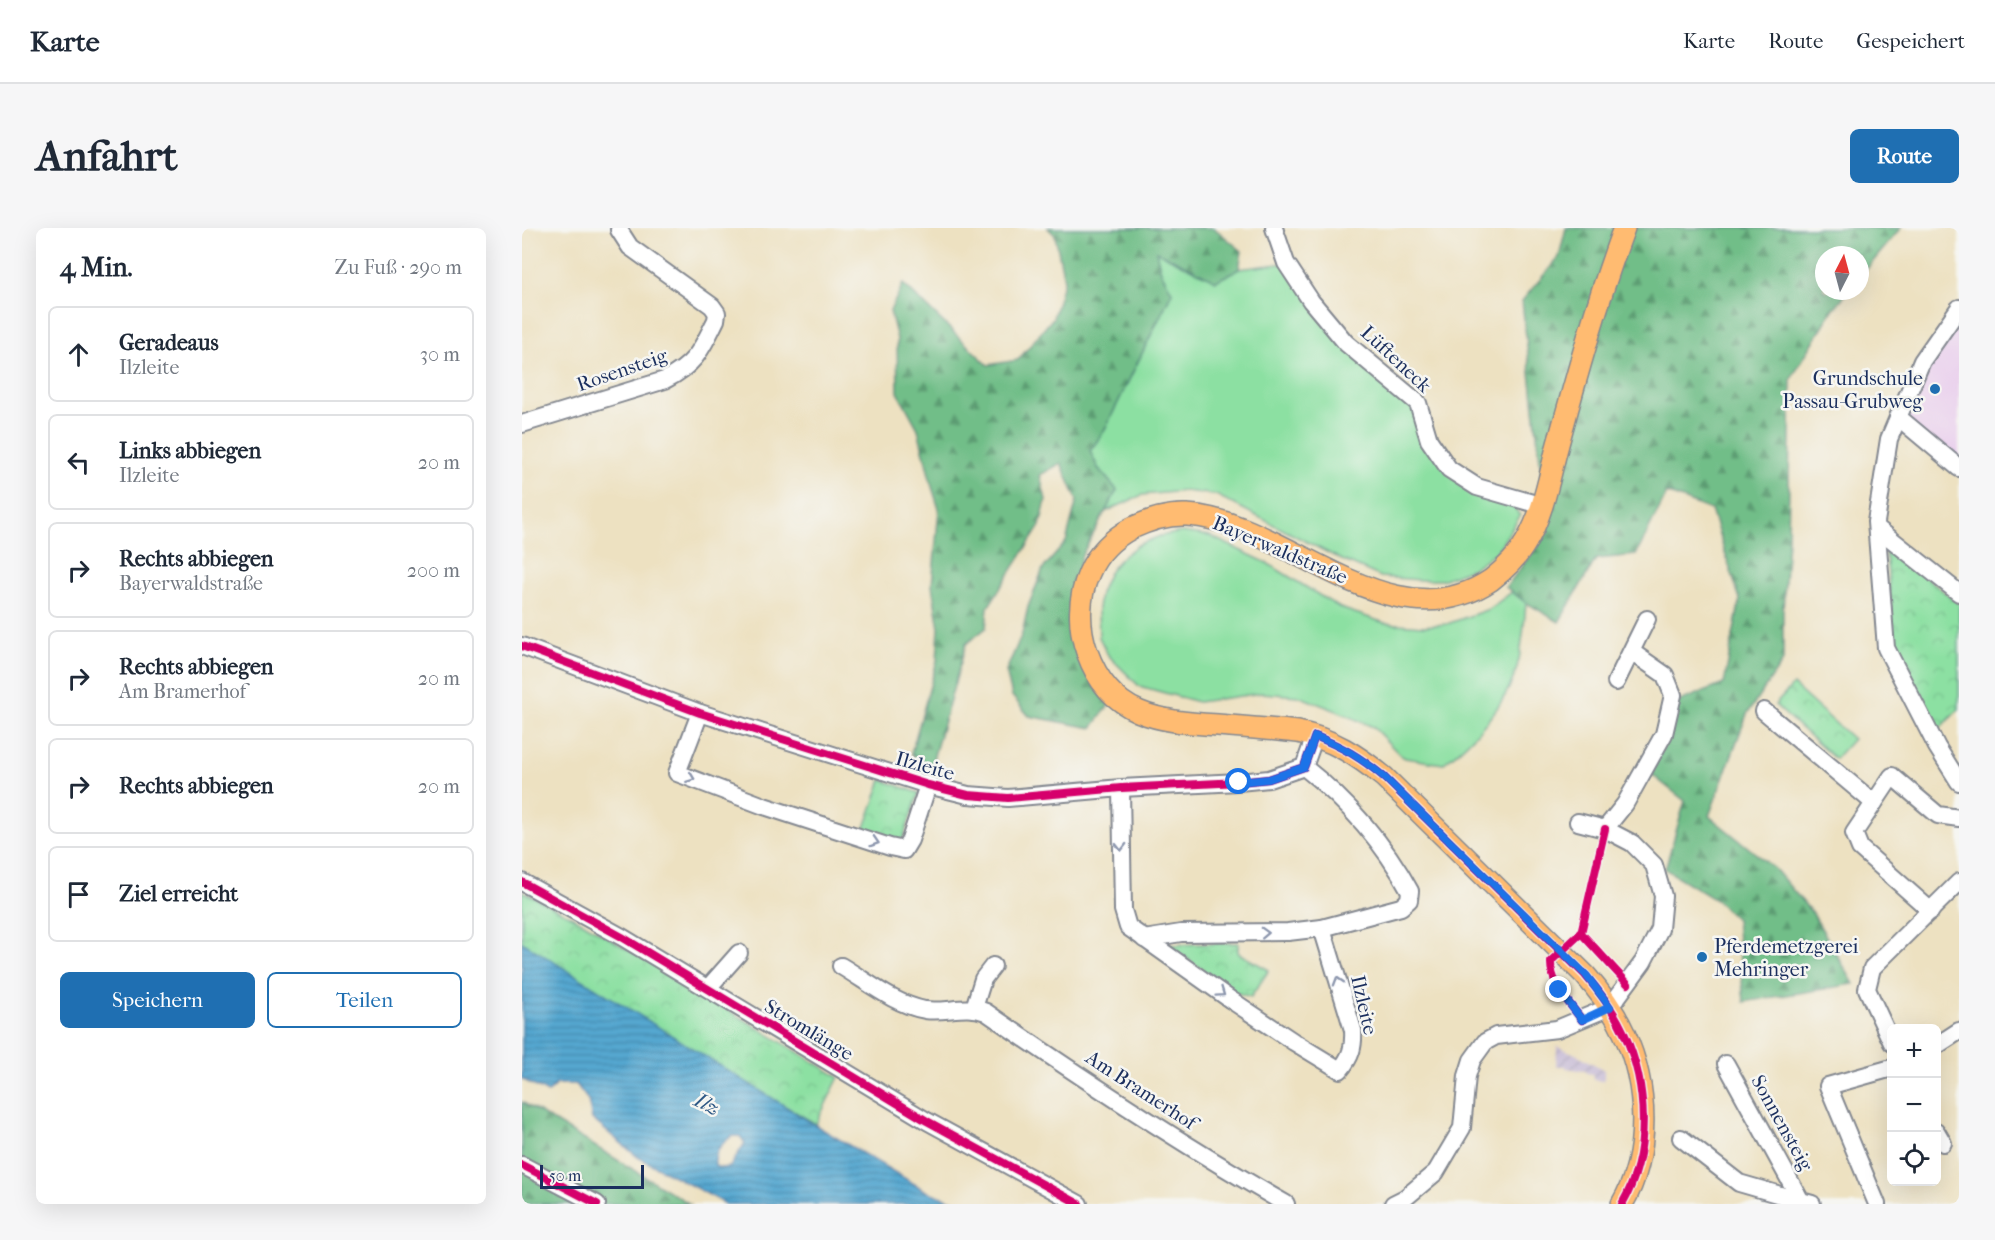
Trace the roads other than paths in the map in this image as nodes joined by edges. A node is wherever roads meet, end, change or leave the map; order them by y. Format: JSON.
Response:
{"nodes":[{"id":1,"x":1274,"y":228,"type":"edge"},
{"id":2,"x":1624,"y":228,"type":"edge"},
{"id":3,"x":617,"y":229,"type":"edge"},
{"id":4,"x":1959,"y":308,"type":"edge"},
{"id":5,"x":1898,"y":417,"type":"junction"},
{"id":6,"x":522,"y":424,"type":"edge"},
{"id":7,"x":1959,"y":468,"type":"edge"},
{"id":8,"x":1543,"y":506,"type":"junction"},
{"id":9,"x":1877,"y":528,"type":"junction"},
{"id":10,"x":1959,"y":593,"type":"edge"},
{"id":11,"x":1647,"y":619,"type":"dead end"},
{"id":12,"x":522,"y":646,"type":"edge"},
{"id":13,"x":1632,"y":652,"type":"junction"},
{"id":14,"x":1616,"y":682,"type":"dead end"},
{"id":15,"x":1764,"y":711,"type":"dead end"},
{"id":16,"x":700,"y":713,"type":"junction"},
{"id":17,"x":1315,"y":736,"type":"junction"},
{"id":18,"x":1304,"y":767,"type":"junction"},
{"id":19,"x":1959,"y":782,"type":"edge"},
{"id":20,"x":928,"y":785,"type":"junction"},
{"id":21,"x":1121,"y":789,"type":"junction"},
{"id":22,"x":1874,"y":803,"type":"junction"},
{"id":23,"x":1959,"y":818,"type":"edge"},
{"id":24,"x":1578,"y":822,"type":"dead end"},
{"id":25,"x":1605,"y":829,"type":"junction"},
{"id":26,"x":522,"y":882,"type":"edge"},
{"id":27,"x":1959,"y":882,"type":"edge"},
{"id":28,"x":1931,"y":910,"type":"junction"},
{"id":29,"x":1322,"y":928,"type":"junction"},
{"id":30,"x":1144,"y":939,"type":"junction"},
{"id":31,"x":739,"y":953,"type":"dead end"},
{"id":32,"x":842,"y":966,"type":"dead end"},
{"id":33,"x":993,"y":966,"type":"dead end"},
{"id":34,"x":708,"y":988,"type":"junction"},
{"id":35,"x":1610,"y":1007,"type":"junction"},
{"id":36,"x":974,"y":1008,"type":"junction"},
{"id":37,"x":1887,"y":1032,"type":"edge"},
{"id":38,"x":1957,"y":1037,"type":"edge"},
{"id":39,"x":1941,"y":1044,"type":"edge"},
{"id":40,"x":1726,"y":1064,"type":"dead end"},
{"id":41,"x":1887,"y":1069,"type":"edge"},
{"id":42,"x":1681,"y":1138,"type":"dead end"},
{"id":43,"x":522,"y":1165,"type":"edge"},
{"id":44,"x":1806,"y":1203,"type":"edge"},
{"id":45,"x":597,"y":1204,"type":"edge"},
{"id":46,"x":1079,"y":1204,"type":"edge"},
{"id":47,"x":1286,"y":1204,"type":"edge"},
{"id":48,"x":1394,"y":1204,"type":"edge"},
{"id":49,"x":1622,"y":1204,"type":"edge"},
{"id":50,"x":1877,"y":1204,"type":"edge"}],
"edges":[{"from":1,"to":8,"type":"street","name":"Lüfteneck"},
{"from":2,"to":8,"type":"main road","name":"Bayerwaldstraße"},
{"from":3,"to":6,"type":"street","name":"Rosensteig"},
{"from":4,"to":5,"type":"street"},
{"from":5,"to":7,"type":"street"},
{"from":5,"to":9,"type":"street"},
{"from":8,"to":17,"type":"main road","name":"Bayerwaldstraße"},
{"from":9,"to":10,"type":"street"},
{"from":9,"to":19,"type":"street"},
{"from":11,"to":13,"type":"street"},
{"from":12,"to":16,"type":"street","name":"Ilzleite"},
{"from":13,"to":14,"type":"street"},
{"from":13,"to":25,"type":"street"},
{"from":15,"to":22,"type":"street"},
{"from":16,"to":20,"type":"street","name":"Ilzleite"},
{"from":16,"to":20,"type":"street","name":"Ilzleite","one_way":true},
{"from":17,"to":18,"type":"street"},
{"from":17,"to":35,"type":"main road","name":"Bayerwaldstraße"},
{"from":18,"to":21,"type":"street","name":"Ilzleite"},
{"from":18,"to":29,"type":"street"},
{"from":20,"to":21,"type":"street","name":"Ilzleite"},
{"from":21,"to":30,"type":"street","name":"Ilzleite","one_way":true},
{"from":22,"to":23,"type":"street"},
{"from":22,"to":28,"type":"street"},
{"from":24,"to":25,"type":"street"},
{"from":25,"to":35,"type":"street"},
{"from":26,"to":34,"type":"street","name":"Stromlänge"},
{"from":27,"to":28,"type":"street"},
{"from":28,"to":37,"type":"street"},
{"from":30,"to":29,"type":"street","one_way":true},
{"from":30,"to":29,"type":"street","name":"Ilzleite","one_way":true},
{"from":31,"to":34,"type":"street"},
{"from":32,"to":36,"type":"street"},
{"from":33,"to":36,"type":"street"},
{"from":34,"to":46,"type":"street","name":"Stromlänge"},
{"from":35,"to":48,"type":"street"},
{"from":35,"to":49,"type":"main road","name":"Bayerwaldstraße"},
{"from":36,"to":47,"type":"street","name":"Am Bramerhof"},
{"from":38,"to":39,"type":"street"},
{"from":40,"to":44,"type":"street","name":"Sonnensteig"},
{"from":41,"to":50,"type":"street"},
{"from":42,"to":44,"type":"street","name":"Sonnensteig"},
{"from":43,"to":45,"type":"street"}]}
